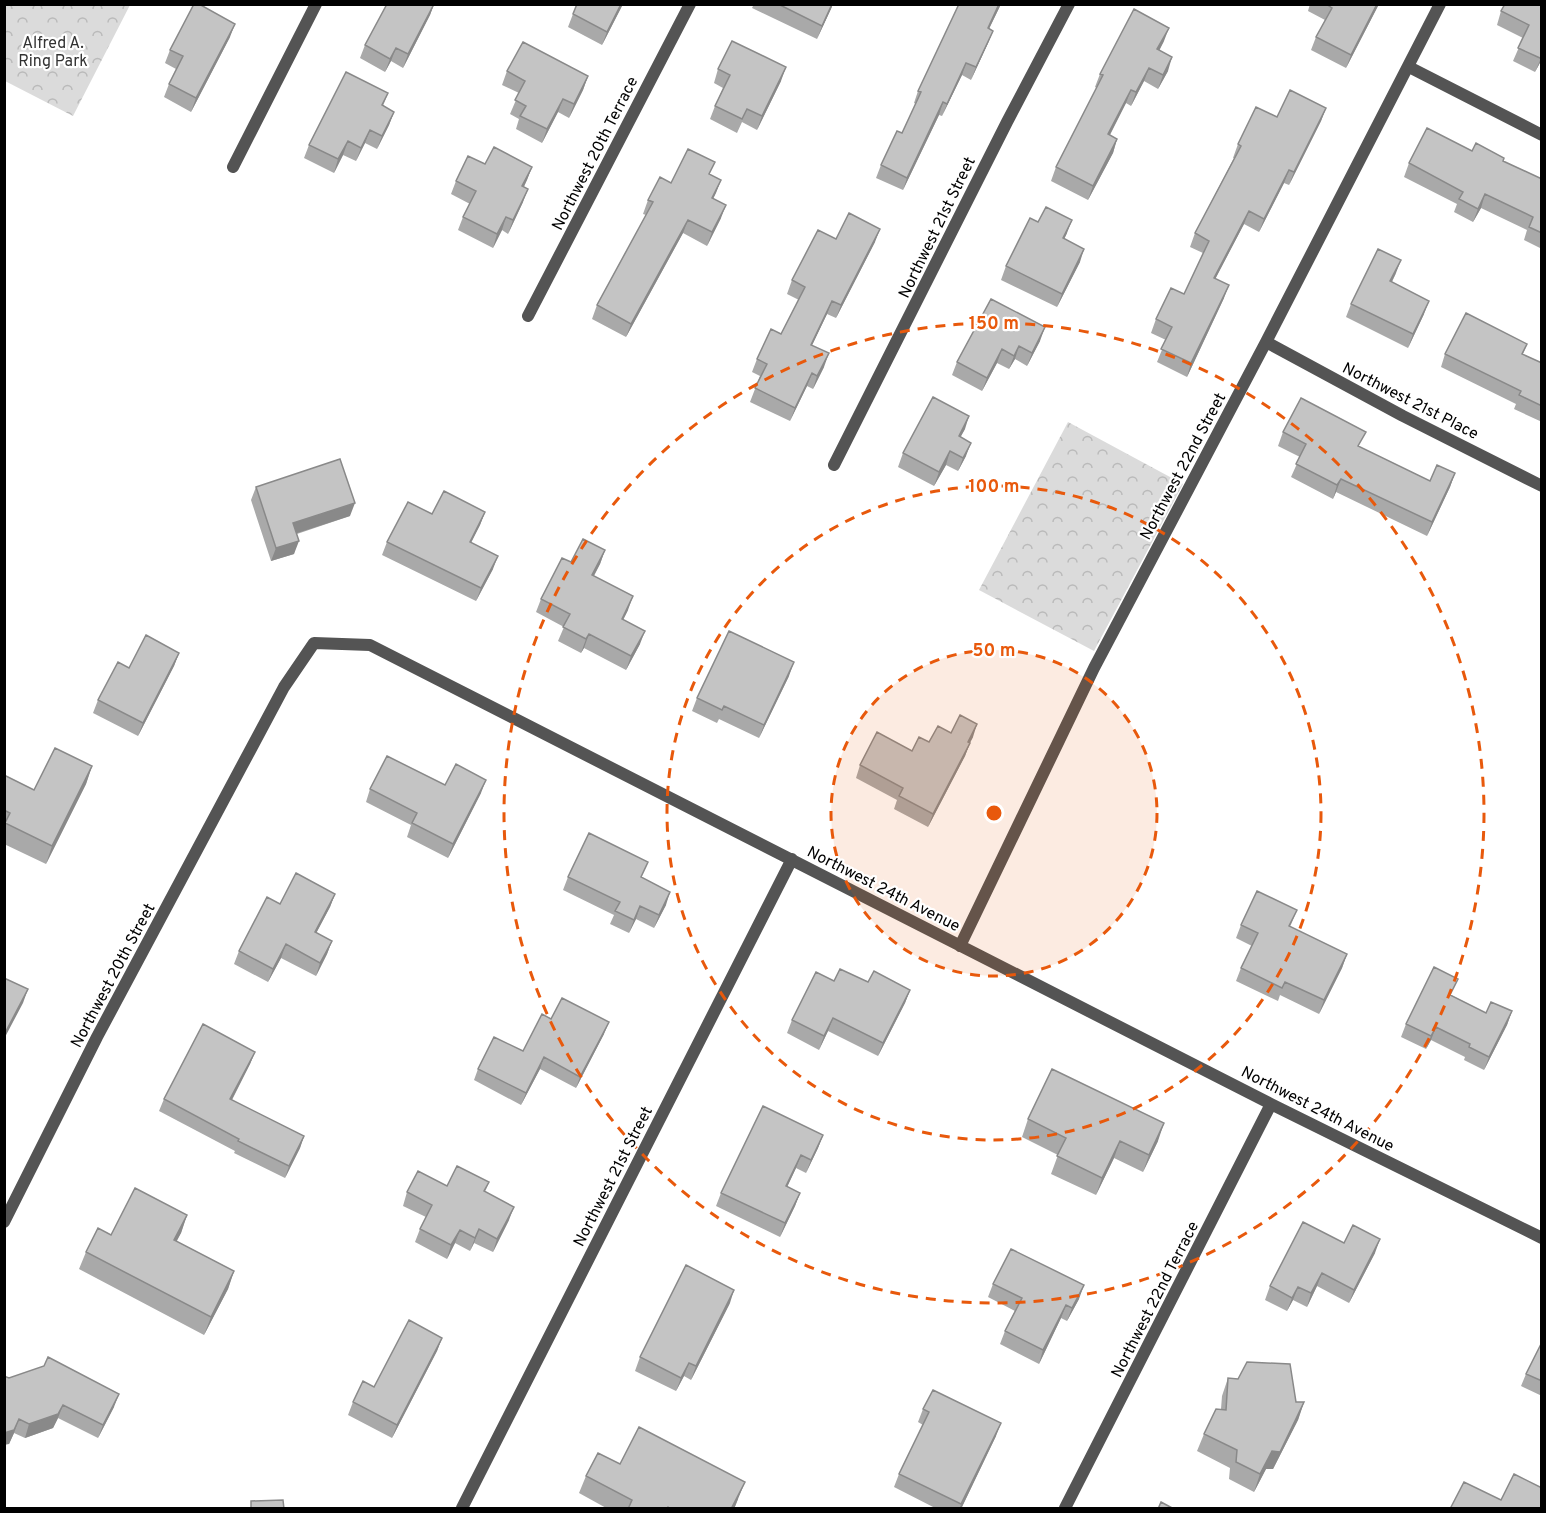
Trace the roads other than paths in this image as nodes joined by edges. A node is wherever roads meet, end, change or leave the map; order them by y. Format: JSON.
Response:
{"nodes":[{"id":1,"x":316,"y":4,"type":"edge"},
{"id":2,"x":690,"y":4,"type":"edge"},
{"id":3,"x":1069,"y":4,"type":"edge"},
{"id":4,"x":1440,"y":4,"type":"edge"},
{"id":5,"x":1408,"y":67,"type":"junction"},
{"id":6,"x":1542,"y":135,"type":"edge"},
{"id":7,"x":233,"y":168,"type":"dead end"},
{"id":8,"x":528,"y":316,"type":"dead end"},
{"id":9,"x":1266,"y":342,"type":"junction"},
{"id":10,"x":834,"y":465,"type":"dead end"},
{"id":11,"x":1542,"y":486,"type":"edge"},
{"id":12,"x":253,"y":746,"type":"joint"},
{"id":13,"x":792,"y":859,"type":"junction"},
{"id":14,"x":960,"y":946,"type":"junction"},
{"id":15,"x":1271,"y":1104,"type":"junction"},
{"id":16,"x":4,"y":1222,"type":"edge"},
{"id":17,"x":1542,"y":1238,"type":"edge"},
{"id":18,"x":462,"y":1509,"type":"edge"},
{"id":19,"x":1065,"y":1509,"type":"edge"}],
"edges":[{"from":1,"to":7,"type":"street"},
{"from":2,"to":8,"type":"street","name":"Northwest 20th Terrace"},
{"from":3,"to":10,"type":"street","name":"Northwest 21st Street"},
{"from":4,"to":5,"type":"street","name":"Northwest 22nd Street"},
{"from":5,"to":6,"type":"street"},
{"from":5,"to":9,"type":"street","name":"Northwest 22nd Street"},
{"from":9,"to":11,"type":"street","name":"Northwest 21st Place"},
{"from":9,"to":14,"type":"street","name":"Northwest 22nd Street"},
{"from":12,"to":13,"type":"street","name":"Northwest 24th Avenue"},
{"from":12,"to":16,"type":"street","name":"Northwest 20th Street"},
{"from":13,"to":14,"type":"street","name":"Northwest 24th Avenue"},
{"from":13,"to":18,"type":"street","name":"Northwest 21st Street"},
{"from":14,"to":15,"type":"street","name":"Northwest 24th Avenue"},
{"from":15,"to":17,"type":"street","name":"Northwest 24th Avenue"},
{"from":15,"to":19,"type":"street","name":"Northwest 22nd Terrace"}]}
